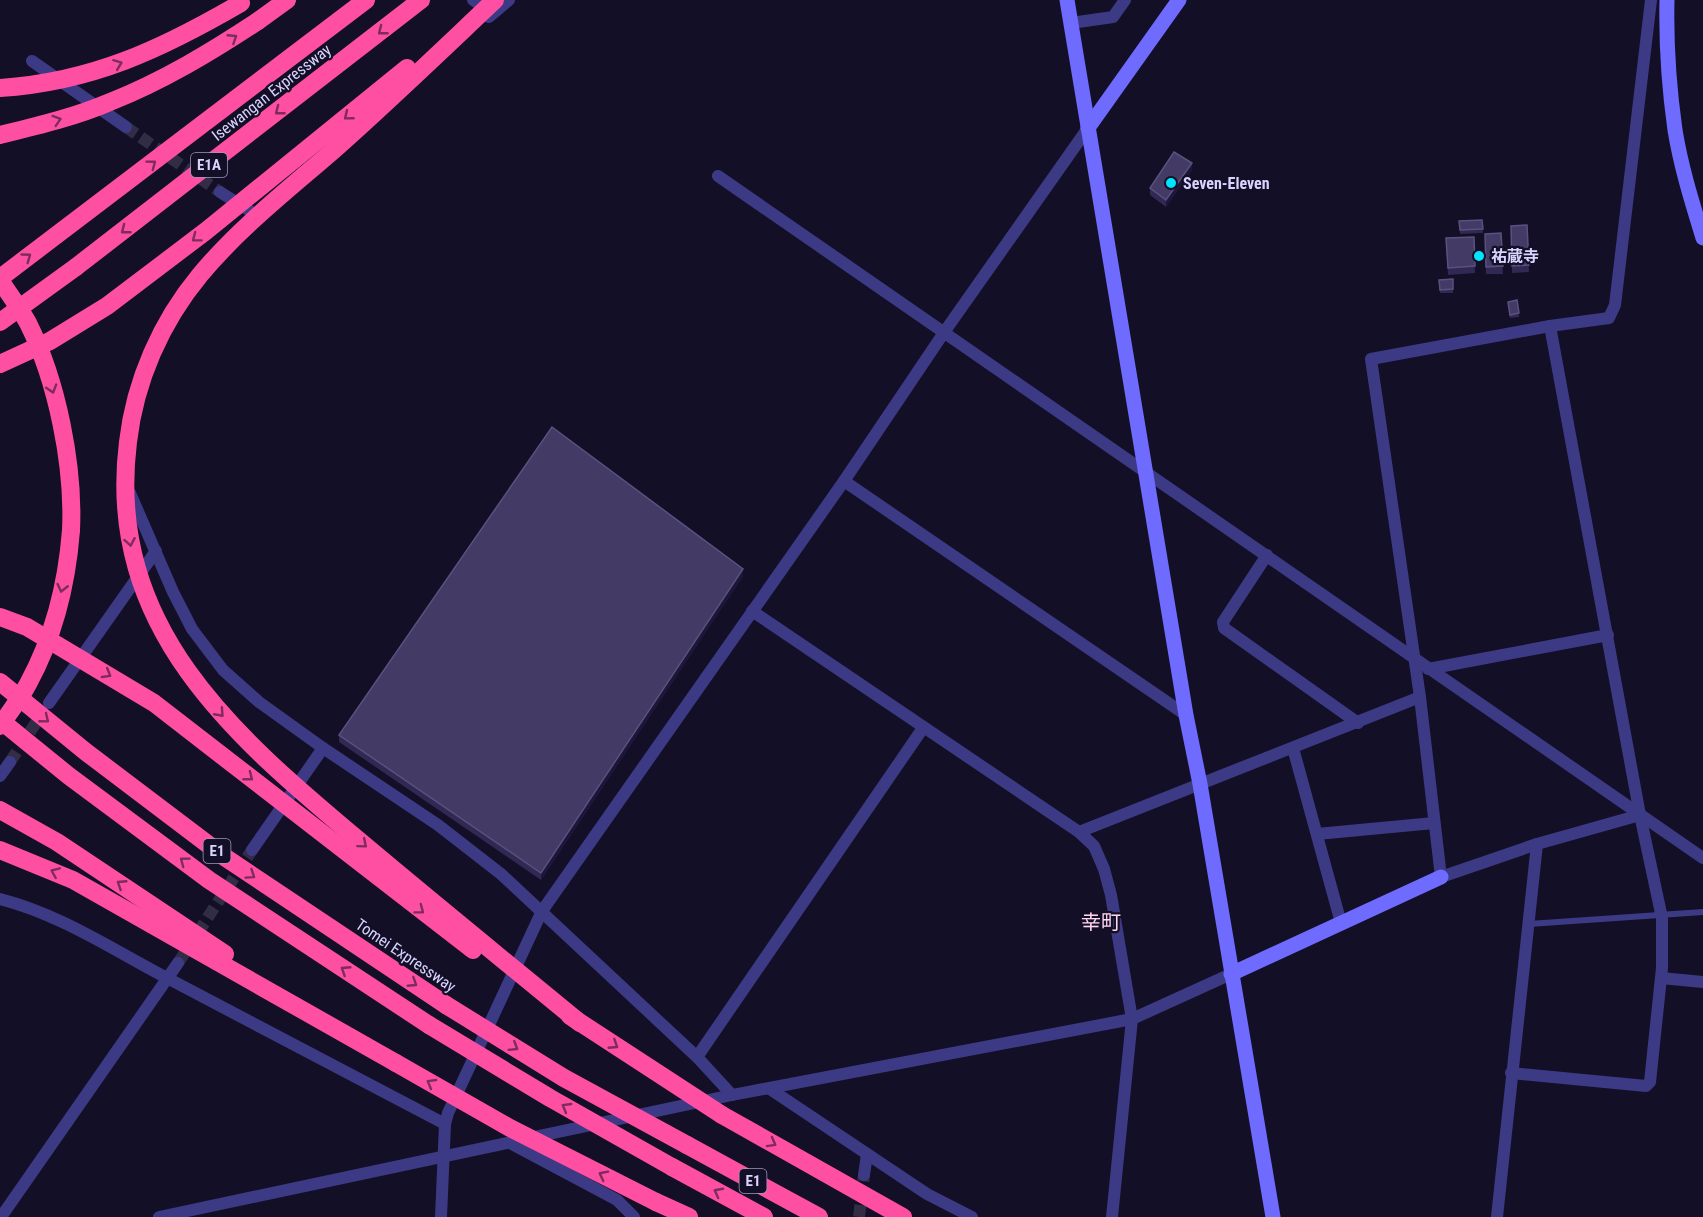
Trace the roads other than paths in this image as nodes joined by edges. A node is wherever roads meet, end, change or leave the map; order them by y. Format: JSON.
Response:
{"nodes":[{"id":1,"x":246,"y":0,"type":"edge"},
{"id":2,"x":287,"y":0,"type":"edge"},
{"id":3,"x":366,"y":0,"type":"edge"},
{"id":4,"x":421,"y":0,"type":"edge"},
{"id":5,"x":473,"y":0,"type":"edge"},
{"id":6,"x":509,"y":0,"type":"edge"},
{"id":7,"x":1067,"y":0,"type":"edge"},
{"id":8,"x":1125,"y":0,"type":"edge"},
{"id":9,"x":1179,"y":0,"type":"edge"},
{"id":10,"x":1651,"y":0,"type":"edge"},
{"id":11,"x":1667,"y":0,"type":"edge"},
{"id":12,"x":493,"y":4,"type":"edge"},
{"id":13,"x":1071,"y":23,"type":"junction"},
{"id":14,"x":32,"y":61,"type":"dead end"},
{"id":15,"x":0,"y":88,"type":"edge"},
{"id":16,"x":126,"y":127,"type":"tunnel mouth"},
{"id":17,"x":1088,"y":128,"type":"junction"},
{"id":18,"x":0,"y":135,"type":"edge"},
{"id":19,"x":718,"y":176,"type":"dead end"},
{"id":20,"x":220,"y":192,"type":"tunnel mouth"},
{"id":21,"x":253,"y":213,"type":"junction"},
{"id":22,"x":1703,"y":238,"type":"edge"},
{"id":23,"x":0,"y":279,"type":"edge"},
{"id":24,"x":0,"y":322,"type":"edge"},
{"id":25,"x":1550,"y":326,"type":"junction"},
{"id":26,"x":945,"y":331,"type":"junction"},
{"id":27,"x":0,"y":364,"type":"edge"},
{"id":28,"x":1145,"y":472,"type":"junction"},
{"id":29,"x":844,"y":481,"type":"junction"},
{"id":30,"x":156,"y":551,"type":"junction"},
{"id":31,"x":1267,"y":555,"type":"junction"},
{"id":32,"x":752,"y":611,"type":"junction"},
{"id":33,"x":0,"y":617,"type":"edge"},
{"id":34,"x":1608,"y":635,"type":"junction"},
{"id":35,"x":1413,"y":656,"type":"junction"},
{"id":36,"x":1428,"y":669,"type":"junction"},
{"id":37,"x":0,"y":682,"type":"edge"},
{"id":38,"x":1420,"y":697,"type":"junction"},
{"id":39,"x":49,"y":703,"type":"tunnel mouth"},
{"id":40,"x":1186,"y":715,"type":"junction"},
{"id":41,"x":0,"y":720,"type":"edge"},
{"id":42,"x":1358,"y":723,"type":"junction"},
{"id":43,"x":0,"y":726,"type":"edge"},
{"id":44,"x":923,"y":728,"type":"junction"},
{"id":45,"x":322,"y":748,"type":"junction"},
{"id":46,"x":1293,"y":748,"type":"junction"},
{"id":47,"x":10,"y":762,"type":"tunnel mouth"},
{"id":48,"x":0,"y":776,"type":"edge"},
{"id":49,"x":1200,"y":784,"type":"junction"},
{"id":50,"x":0,"y":810,"type":"edge"},
{"id":51,"x":1640,"y":815,"type":"junction"},
{"id":52,"x":1434,"y":823,"type":"junction"},
{"id":53,"x":1079,"y":831,"type":"junction"},
{"id":54,"x":1317,"y":834,"type":"junction"},
{"id":55,"x":1537,"y":844,"type":"junction"},
{"id":56,"x":0,"y":850,"type":"edge"},
{"id":57,"x":252,"y":850,"type":"tunnel mouth"},
{"id":58,"x":1703,"y":858,"type":"edge"},
{"id":59,"x":1441,"y":877,"type":"junction"},
{"id":60,"x":0,"y":899,"type":"edge"},
{"id":61,"x":542,"y":911,"type":"junction"},
{"id":62,"x":1703,"y":912,"type":"edge"},
{"id":63,"x":1660,"y":913,"type":"junction"},
{"id":64,"x":1341,"y":923,"type":"junction"},
{"id":65,"x":1528,"y":924,"type":"junction"},
{"id":66,"x":178,"y":963,"type":"tunnel mouth"},
{"id":67,"x":1231,"y":974,"type":"junction"},
{"id":68,"x":166,"y":978,"type":"junction"},
{"id":69,"x":1661,"y":978,"type":"junction"},
{"id":70,"x":1703,"y":982,"type":"edge"},
{"id":71,"x":1132,"y":1019,"type":"junction"},
{"id":72,"x":580,"y":1023,"type":"junction"},
{"id":73,"x":362,"y":1044,"type":"junction"},
{"id":74,"x":697,"y":1057,"type":"junction"},
{"id":75,"x":1511,"y":1072,"type":"junction"},
{"id":76,"x":771,"y":1089,"type":"junction"},
{"id":77,"x":732,"y":1095,"type":"junction"},
{"id":78,"x":445,"y":1125,"type":"junction"},
{"id":79,"x":510,"y":1143,"type":"junction"},
{"id":80,"x":867,"y":1154,"type":"junction"},
{"id":81,"x":444,"y":1156,"type":"junction"},
{"id":82,"x":864,"y":1175,"type":"tunnel mouth"},
{"id":83,"x":228,"y":1203,"type":"junction"},
{"id":84,"x":1,"y":1217,"type":"edge"},
{"id":85,"x":161,"y":1217,"type":"edge"},
{"id":86,"x":229,"y":1217,"type":"edge"},
{"id":87,"x":441,"y":1217,"type":"edge"},
{"id":88,"x":634,"y":1217,"type":"edge"},
{"id":89,"x":689,"y":1217,"type":"edge"},
{"id":90,"x":764,"y":1217,"type":"edge"},
{"id":91,"x":819,"y":1217,"type":"edge"},
{"id":92,"x":903,"y":1217,"type":"edge"},
{"id":93,"x":972,"y":1217,"type":"edge"},
{"id":94,"x":1112,"y":1217,"type":"edge"},
{"id":95,"x":1274,"y":1217,"type":"edge"},
{"id":96,"x":1497,"y":1217,"type":"edge"}],
"edges":[{"from":15,"to":1,"type":"highway","one_way":true,"bridge":true},
{"from":18,"to":2,"type":"highway","one_way":true,"bridge":true},
{"from":23,"to":3,"type":"highway","name":"Isewangan Expressway","number":"E1A","one_way":true},
{"from":4,"to":24,"type":"highway","name":"Isewangan Expressway","number":"E1A","one_way":true,"bridge":true},
{"from":5,"to":12,"type":"street"},
{"from":6,"to":12,"type":"street"},
{"from":7,"to":13,"type":"street"},
{"from":8,"to":13,"type":"street"},
{"from":9,"to":17,"type":"street"},
{"from":10,"to":25,"type":"street"},
{"from":11,"to":22,"type":"street"},
{"from":12,"to":21,"type":"street"},
{"from":12,"to":27,"type":"highway","one_way":true,"bridge":true},
{"from":12,"to":72,"type":"highway","one_way":true,"bridge":true},
{"from":13,"to":17,"type":"street"},
{"from":14,"to":16,"type":"street"},
{"from":17,"to":26,"type":"street"},
{"from":17,"to":28,"type":"street"},
{"from":19,"to":26,"type":"street"},
{"from":20,"to":21,"type":"street"},
{"from":21,"to":30,"type":"street"},
{"from":23,"to":43,"type":"highway","one_way":true,"bridge":true},
{"from":25,"to":34,"type":"street"},
{"from":25,"to":35,"type":"street"},
{"from":26,"to":28,"type":"street"},
{"from":26,"to":29,"type":"street"},
{"from":28,"to":31,"type":"street"},
{"from":28,"to":40,"type":"street"},
{"from":29,"to":32,"type":"street"},
{"from":29,"to":40,"type":"street"},
{"from":30,"to":39,"type":"street"},
{"from":30,"to":45,"type":"street"},
{"from":31,"to":35,"type":"street"},
{"from":31,"to":42,"type":"street"},
{"from":32,"to":44,"type":"street"},
{"from":32,"to":61,"type":"street"},
{"from":33,"to":72,"type":"highway","one_way":true,"bridge":true},
{"from":34,"to":36,"type":"street"},
{"from":34,"to":51,"type":"street"},
{"from":35,"to":36,"type":"street"},
{"from":35,"to":38,"type":"street"},
{"from":36,"to":51,"type":"street"},
{"from":37,"to":91,"type":"highway","name":"Tomei Expressway","number":"E1","one_way":true,"bridge":true},
{"from":38,"to":42,"type":"street"},
{"from":38,"to":52,"type":"street"},
{"from":40,"to":49,"type":"street"},
{"from":90,"to":41,"type":"highway","number":"E1","one_way":true,"bridge":true},
{"from":42,"to":46,"type":"street"},
{"from":44,"to":53,"type":"street"},
{"from":44,"to":74,"type":"street"},
{"from":45,"to":57,"type":"street"},
{"from":45,"to":61,"type":"street"},
{"from":46,"to":49,"type":"street"},
{"from":46,"to":54,"type":"street"},
{"from":47,"to":48,"type":"street"},
{"from":49,"to":53,"type":"street"},
{"from":49,"to":67,"type":"street"},
{"from":73,"to":50,"type":"highway","one_way":true},
{"from":51,"to":55,"type":"street"},
{"from":51,"to":58,"type":"street"},
{"from":51,"to":63,"type":"street"},
{"from":52,"to":54,"type":"street"},
{"from":52,"to":59,"type":"street"},
{"from":53,"to":71,"type":"street"},
{"from":54,"to":64,"type":"street"},
{"from":55,"to":59,"type":"street"},
{"from":55,"to":65,"type":"street"},
{"from":73,"to":56,"type":"highway","one_way":true},
{"from":59,"to":64,"type":"street"},
{"from":60,"to":68,"type":"street"},
{"from":61,"to":74,"type":"street"},
{"from":61,"to":78,"type":"street"},
{"from":62,"to":63,"type":"lane"},
{"from":63,"to":65,"type":"lane"},
{"from":63,"to":69,"type":"street"},
{"from":64,"to":67,"type":"street"},
{"from":65,"to":75,"type":"street"},
{"from":66,"to":68,"type":"street"},
{"from":67,"to":71,"type":"street"},
{"from":67,"to":95,"type":"street"},
{"from":68,"to":78,"type":"street"},
{"from":68,"to":84,"type":"street"},
{"from":69,"to":70,"type":"street"},
{"from":69,"to":75,"type":"street"},
{"from":71,"to":76,"type":"street"},
{"from":71,"to":94,"type":"street"},
{"from":72,"to":92,"type":"highway","one_way":true,"bridge":true},
{"from":89,"to":73,"type":"highway","one_way":true,"bridge":true},
{"from":74,"to":77,"type":"street"},
{"from":75,"to":96,"type":"street"},
{"from":76,"to":77,"type":"street"},
{"from":76,"to":80,"type":"street"},
{"from":77,"to":79,"type":"street"},
{"from":78,"to":81,"type":"street"},
{"from":79,"to":81,"type":"street"},
{"from":79,"to":88,"type":"street"},
{"from":80,"to":82,"type":"street"},
{"from":80,"to":93,"type":"street"},
{"from":81,"to":83,"type":"street"},
{"from":81,"to":87,"type":"street"},
{"from":83,"to":85,"type":"street"},
{"from":83,"to":86,"type":"street"}]}
